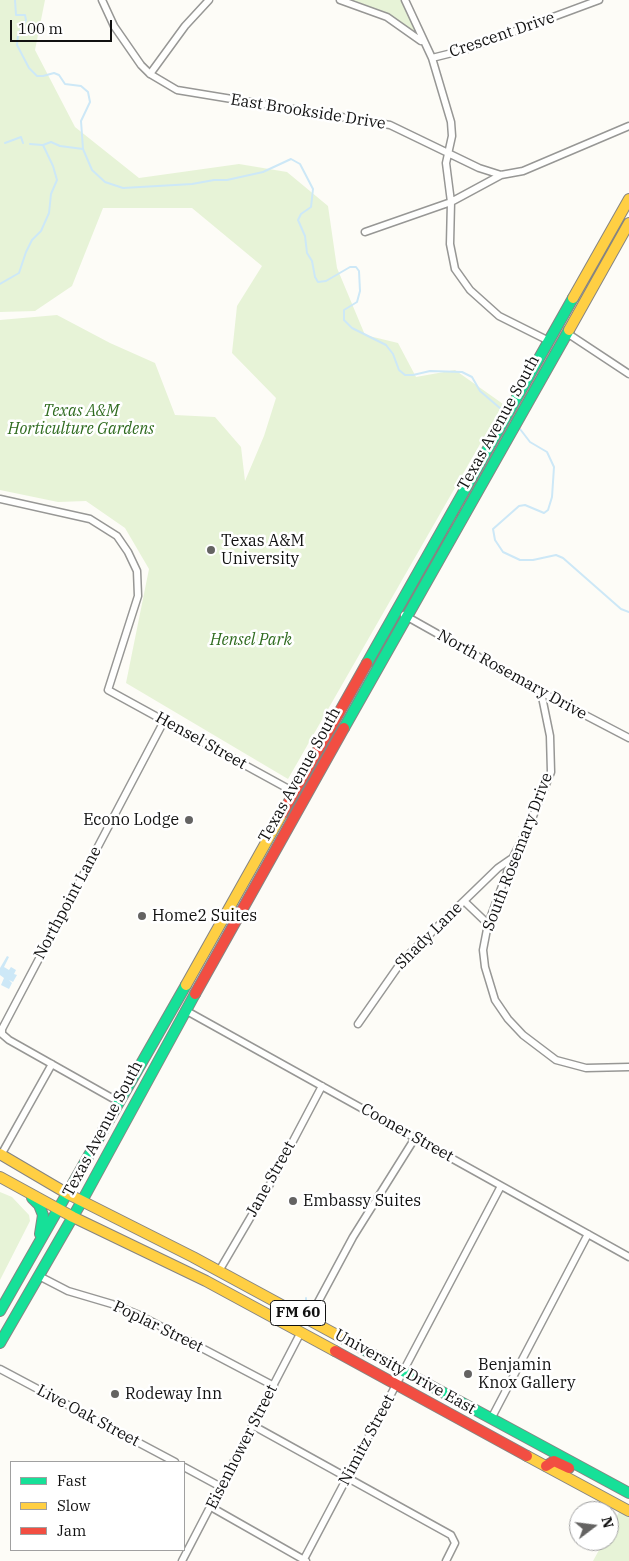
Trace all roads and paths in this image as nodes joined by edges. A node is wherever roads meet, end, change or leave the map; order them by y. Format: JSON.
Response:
{"nodes":[{"id":1,"x":102,"y":0,"type":"edge"},
{"id":2,"x":209,"y":0,"type":"edge"},
{"id":3,"x":340,"y":0,"type":"edge"},
{"id":4,"x":406,"y":0,"type":"edge"},
{"id":5,"x":599,"y":0,"type":"edge"},
{"id":6,"x":423,"y":43,"type":"junction"},
{"id":7,"x":432,"y":58,"type":"junction"},
{"id":8,"x":150,"y":74,"type":"junction"},
{"id":9,"x":629,"y":126,"type":"edge"},
{"id":10,"x":449,"y":152,"type":"junction"},
{"id":11,"x":501,"y":175,"type":"junction"},
{"id":12,"x":629,"y":199,"type":"edge"},
{"id":13,"x":451,"y":202,"type":"junction"},
{"id":14,"x":629,"y":223,"type":"edge"},
{"id":15,"x":365,"y":232,"type":"dead end"},
{"id":16,"x":598,"y":254,"type":"junction"},
{"id":17,"x":567,"y":333,"type":"junction"},
{"id":18,"x":549,"y":341,"type":"junction"},
{"id":19,"x":629,"y":374,"type":"edge"},
{"id":20,"x":520,"y":418,"type":"junction"},
{"id":21,"x":0,"y":499,"type":"edge"},
{"id":22,"x":396,"y":611,"type":"junction"},
{"id":23,"x":407,"y":617,"type":"junction"},
{"id":24,"x":541,"y":692,"type":"junction"},
{"id":25,"x":164,"y":721,"type":"junction"},
{"id":26,"x":629,"y":738,"type":"edge"},
{"id":27,"x":294,"y":792,"type":"junction"},
{"id":28,"x":512,"y":859,"type":"junction"},
{"id":29,"x":268,"y":862,"type":"junction"},
{"id":30,"x":464,"y":902,"type":"junction"},
{"id":31,"x":488,"y":924,"type":"junction"},
{"id":32,"x":185,"y":1010,"type":"junction"},
{"id":33,"x":358,"y":1024,"type":"dead end"},
{"id":34,"x":52,"y":1064,"type":"junction"},
{"id":35,"x":629,"y":1067,"type":"edge"},
{"id":36,"x":322,"y":1086,"type":"junction"},
{"id":37,"x":120,"y":1102,"type":"junction"},
{"id":38,"x":414,"y":1138,"type":"junction"},
{"id":39,"x":0,"y":1154,"type":"edge"},
{"id":40,"x":0,"y":1177,"type":"edge"},
{"id":41,"x":501,"y":1186,"type":"junction"},
{"id":42,"x":20,"y":1187,"type":"junction"},
{"id":43,"x":68,"y":1194,"type":"junction"},
{"id":44,"x":82,"y":1201,"type":"junction"},
{"id":45,"x":59,"y":1209,"type":"junction"},
{"id":46,"x":73,"y":1217,"type":"junction"},
{"id":47,"x":588,"y":1234,"type":"junction"},
{"id":48,"x":37,"y":1246,"type":"junction"},
{"id":49,"x":629,"y":1257,"type":"edge"},
{"id":50,"x":219,"y":1271,"type":"junction"},
{"id":51,"x":39,"y":1276,"type":"junction"},
{"id":52,"x":0,"y":1310,"type":"edge"},
{"id":53,"x":309,"y":1319,"type":"junction"},
{"id":54,"x":301,"y":1332,"type":"junction"},
{"id":55,"x":0,"y":1343,"type":"edge"},
{"id":56,"x":0,"y":1369,"type":"edge"},
{"id":57,"x":403,"y":1371,"type":"junction"},
{"id":58,"x":396,"y":1384,"type":"junction"},
{"id":59,"x":274,"y":1386,"type":"junction"},
{"id":60,"x":491,"y":1419,"type":"junction"},
{"id":61,"x":254,"y":1426,"type":"junction"},
{"id":62,"x":496,"y":1438,"type":"junction"},
{"id":63,"x":530,"y":1440,"type":"junction"},
{"id":64,"x":173,"y":1461,"type":"edge"},
{"id":65,"x":546,"y":1466,"type":"junction"},
{"id":66,"x":185,"y":1468,"type":"edge"},
{"id":67,"x":587,"y":1471,"type":"junction"},
{"id":68,"x":347,"y":1478,"type":"junction"},
{"id":69,"x":222,"y":1487,"type":"junction"},
{"id":70,"x":629,"y":1493,"type":"edge"},
{"id":71,"x":211,"y":1507,"type":"junction"},
{"id":72,"x":629,"y":1511,"type":"edge"},
{"id":73,"x":304,"y":1560,"type":"edge"},
{"id":74,"x":182,"y":1561,"type":"edge"},
{"id":75,"x":446,"y":1561,"type":"edge"}],
"edges":[{"from":1,"to":8,"type":"street","name":"East Brookside Drive"},
{"from":2,"to":8,"type":"street"},
{"from":3,"to":6,"type":"street","name":"Crescent Drive"},
{"from":4,"to":6,"type":"street"},
{"from":5,"to":7,"type":"street","name":"Crescent Drive"},
{"from":6,"to":7,"type":"street"},
{"from":7,"to":10,"type":"street"},
{"from":8,"to":10,"type":"street","name":"East Brookside Drive"},
{"from":9,"to":11,"type":"street"},
{"from":10,"to":11,"type":"street","name":"East Brookside Drive"},
{"from":10,"to":13,"type":"street"},
{"from":11,"to":13,"type":"street"},
{"from":12,"to":16,"type":"main road","name":"Texas Avenue South"},
{"from":13,"to":15,"type":"street"},
{"from":13,"to":18,"type":"street"},
{"from":14,"to":17,"type":"main road","name":"Texas Avenue South"},
{"from":16,"to":17,"type":"main road"},
{"from":16,"to":18,"type":"main road","name":"Texas Avenue South"},
{"from":17,"to":19,"type":"street"},
{"from":17,"to":20,"type":"main road","name":"Texas Avenue South"},
{"from":18,"to":20,"type":"main road"},
{"from":18,"to":22,"type":"main road","name":"Texas Avenue South"},
{"from":20,"to":23,"type":"main road","name":"Texas Avenue South"},
{"from":21,"to":25,"type":"street","name":"Hensel Street"},
{"from":22,"to":23,"type":"street","name":"North Rosemary Drive"},
{"from":22,"to":27,"type":"main road","name":"Texas Avenue South"},
{"from":23,"to":24,"type":"street","name":"North Rosemary Drive"},
{"from":23,"to":29,"type":"main road","name":"Texas Avenue South"},
{"from":24,"to":26,"type":"street","name":"North Rosemary Drive"},
{"from":24,"to":28,"type":"street","name":"South Rosemary Drive"},
{"from":25,"to":27,"type":"street","name":"Hensel Street"},
{"from":25,"to":34,"type":"street","name":"Northpoint Lane"},
{"from":27,"to":29,"type":"main road"},
{"from":27,"to":37,"type":"main road","name":"Texas Avenue South"},
{"from":28,"to":30,"type":"street","name":"Shady Lane"},
{"from":28,"to":31,"type":"street","name":"South Rosemary Drive"},
{"from":29,"to":32,"type":"main road","name":"Texas Avenue South"},
{"from":30,"to":31,"type":"street"},
{"from":30,"to":33,"type":"street","name":"Shady Lane"},
{"from":31,"to":35,"type":"street","name":"South Rosemary Drive"},
{"from":32,"to":36,"type":"street","name":"Cooner Street"},
{"from":32,"to":44,"type":"main road","name":"Texas Avenue South"},
{"from":34,"to":37,"type":"street"},
{"from":34,"to":39,"type":"street"},
{"from":36,"to":38,"type":"street","name":"Cooner Street"},
{"from":36,"to":50,"type":"street","name":"Jane Street"},
{"from":37,"to":43,"type":"main road","name":"Texas Avenue South"},
{"from":38,"to":41,"type":"street","name":"Cooner Street"},
{"from":38,"to":53,"type":"street"},
{"from":39,"to":43,"type":"main road","number":"FM 60"},
{"from":40,"to":42,"type":"main road","number":"FM 60"},
{"from":41,"to":47,"type":"street","name":"Cooner Street"},
{"from":41,"to":57,"type":"street","name":"Nimitz Street"},
{"from":42,"to":45,"type":"main road","number":"FM 60"},
{"from":42,"to":48,"type":"main road"},
{"from":43,"to":44,"type":"main road","number":"FM 60"},
{"from":43,"to":45,"type":"main road","name":"Texas Avenue South"},
{"from":44,"to":46,"type":"main road","name":"Texas Avenue South"},
{"from":44,"to":50,"type":"main road","name":"University Drive East","number":"FM 60"},
{"from":45,"to":46,"type":"main road","name":"University Drive East","number":"FM 60"},
{"from":45,"to":48,"type":"main road","name":"Texas Avenue South"},
{"from":46,"to":51,"type":"main road","name":"Texas Avenue South"},
{"from":46,"to":54,"type":"main road","name":"University Drive East","number":"FM 60"},
{"from":47,"to":49,"type":"street","name":"Cooner Street"},
{"from":47,"to":60,"type":"street"},
{"from":48,"to":52,"type":"main road","name":"Texas Avenue South"},
{"from":50,"to":53,"type":"main road","name":"University Drive East","number":"FM 60"},
{"from":51,"to":55,"type":"main road","name":"Texas Avenue South"},
{"from":51,"to":59,"type":"street","name":"Poplar Street"},
{"from":53,"to":57,"type":"main road","name":"University Drive East","number":"FM 60"},
{"from":54,"to":58,"type":"main road","name":"University Drive East","number":"FM 60"},
{"from":54,"to":59,"type":"street","name":"Eisenhower Street"},
{"from":56,"to":64,"type":"street","name":"Live Oak Street"},
{"from":57,"to":58,"type":"street","name":"Nimitz Street"},
{"from":57,"to":60,"type":"main road","name":"University Drive East","number":"FM 60"},
{"from":58,"to":62,"type":"main road","name":"University Drive East","number":"FM 60"},
{"from":58,"to":68,"type":"street","name":"Nimitz Street"},
{"from":59,"to":61,"type":"street","name":"Eisenhower Street"},
{"from":60,"to":63,"type":"main road","name":"University Drive East","number":"FM 60"},
{"from":61,"to":68,"type":"street"},
{"from":61,"to":69,"type":"street","name":"Eisenhower Street"},
{"from":62,"to":63,"type":"main road"},
{"from":62,"to":65,"type":"main road","name":"University Drive East","number":"FM 60"},
{"from":63,"to":67,"type":"main road","name":"University Drive East","number":"FM 60"},
{"from":65,"to":67,"type":"main road"},
{"from":65,"to":72,"type":"main road","name":"University Drive East","number":"FM 60"},
{"from":66,"to":69,"type":"street"},
{"from":67,"to":70,"type":"main road","name":"University Drive East","number":"FM 60"},
{"from":68,"to":73,"type":"street","name":"Nimitz Street"},
{"from":68,"to":75,"type":"street"},
{"from":69,"to":71,"type":"street","name":"Eisenhower Street"},
{"from":71,"to":73,"type":"street"},
{"from":71,"to":74,"type":"street","name":"Eisenhower Street"}]}
